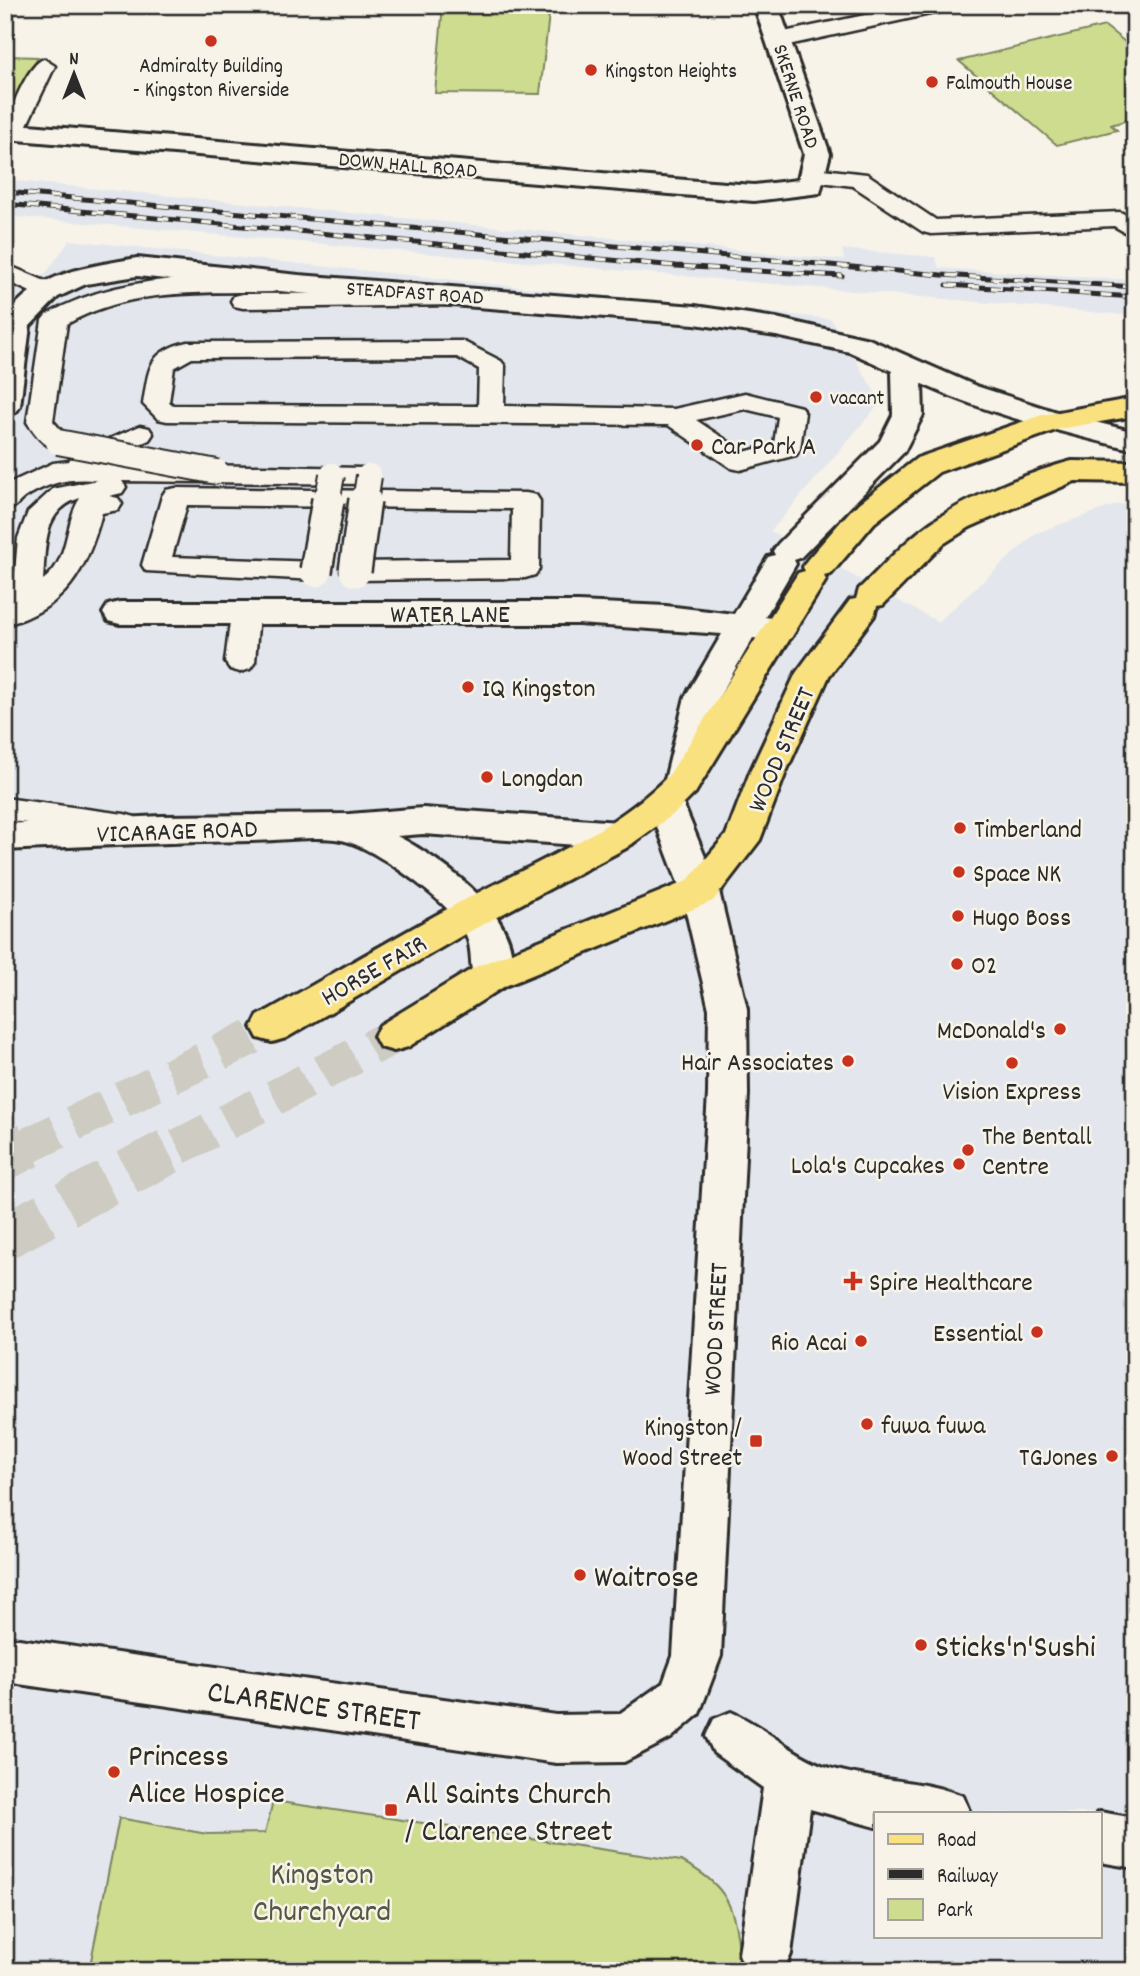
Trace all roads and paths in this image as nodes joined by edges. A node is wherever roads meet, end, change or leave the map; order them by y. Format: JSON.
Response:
{"nodes":[{"id":1,"x":766,"y":5,"type":"edge"},
{"id":2,"x":944,"y":5,"type":"edge"},
{"id":3,"x":779,"y":40,"type":"junction"},
{"id":4,"x":44,"y":66,"type":"dead end"},
{"id":5,"x":9,"y":131,"type":"edge"},
{"id":6,"x":811,"y":181,"type":"junction"},
{"id":7,"x":1131,"y":228,"type":"edge"},
{"id":8,"x":5,"y":271,"type":"edge"},
{"id":9,"x":299,"y":284,"type":"junction"},
{"id":10,"x":48,"y":292,"type":"junction"},
{"id":11,"x":492,"y":298,"type":"junction"},
{"id":12,"x":151,"y":310,"type":"dead end"},
{"id":13,"x":907,"y":367,"type":"junction"},
{"id":14,"x":5,"y":405,"type":"edge"},
{"id":15,"x":1135,"y":407,"type":"edge"},
{"id":16,"x":491,"y":414,"type":"junction"},
{"id":17,"x":674,"y":417,"type":"dead end"},
{"id":18,"x":1053,"y":421,"type":"junction"},
{"id":19,"x":328,"y":422,"type":"junction"},
{"id":20,"x":1135,"y":441,"type":"edge"},
{"id":21,"x":61,"y":455,"type":"junction"},
{"id":22,"x":1135,"y":472,"type":"edge"},
{"id":23,"x":332,"y":475,"type":"junction"},
{"id":24,"x":5,"y":503,"type":"edge"},
{"id":25,"x":120,"y":613,"type":"dead end"},
{"id":26,"x":10,"y":614,"type":"edge"},
{"id":27,"x":245,"y":614,"type":"junction"},
{"id":28,"x":744,"y":625,"type":"junction"},
{"id":29,"x":779,"y":630,"type":"junction"},
{"id":30,"x":240,"y":662,"type":"dead end"},
{"id":31,"x":674,"y":794,"type":"junction"},
{"id":32,"x":5,"y":809,"type":"edge"},
{"id":33,"x":349,"y":827,"type":"junction"},
{"id":34,"x":161,"y":829,"type":"junction"},
{"id":35,"x":619,"y":835,"type":"junction"},
{"id":36,"x":5,"y":837,"type":"edge"},
{"id":37,"x":700,"y":891,"type":"junction"},
{"id":38,"x":474,"y":912,"type":"junction"},
{"id":39,"x":491,"y":976,"type":"junction"},
{"id":40,"x":272,"y":1027,"type":"tunnel mouth"},
{"id":41,"x":394,"y":1036,"type":"tunnel mouth"},
{"id":42,"x":5,"y":1659,"type":"edge"},
{"id":43,"x":731,"y":1736,"type":"dead end"},
{"id":44,"x":624,"y":1738,"type":"joint"},
{"id":45,"x":789,"y":1778,"type":"junction"},
{"id":46,"x":939,"y":1812,"type":"edge"},
{"id":47,"x":1102,"y":1838,"type":"edge"},
{"id":48,"x":1135,"y":1843,"type":"edge"},
{"id":49,"x":765,"y":1954,"type":"dead end"}],
"edges":[{"from":1,"to":3,"type":"street","name":"SKERNE ROAD"},
{"from":2,"to":3,"type":"lane"},
{"from":3,"to":6,"type":"street","name":"SKERNE ROAD"},
{"from":4,"to":5,"type":"lane"},
{"from":5,"to":6,"type":"street","name":"DOWN HALL ROAD"},
{"from":6,"to":7,"type":"lane"},
{"from":8,"to":10,"type":"lane"},
{"from":9,"to":10,"type":"street","name":"STEADFAST ROAD"},
{"from":9,"to":11,"type":"street","name":"STEADFAST ROAD"},
{"from":9,"to":21,"type":"lane"},
{"from":10,"to":14,"type":"street","name":"STEADFAST ROAD"},
{"from":11,"to":12,"type":"lane"},
{"from":11,"to":13,"type":"street","name":"STEADFAST ROAD"},
{"from":13,"to":18,"type":"street"},
{"from":13,"to":28,"type":"street"},
{"from":15,"to":18,"type":"main road","name":"WOOD STREET"},
{"from":16,"to":17,"type":"lane"},
{"from":16,"to":19,"type":"lane"},
{"from":16,"to":19,"type":"lane"},
{"from":18,"to":20,"type":"street"},
{"from":18,"to":29,"type":"main road","name":"WOOD STREET"},
{"from":19,"to":21,"type":"lane"},
{"from":21,"to":23,"type":"lane"},
{"from":21,"to":24,"type":"lane"},
{"from":22,"to":37,"type":"main road","name":"WOOD STREET"},
{"from":23,"to":23,"type":"lane","bridge":true},
{"from":25,"to":27,"type":"street","name":"WATER LANE"},
{"from":26,"to":26,"type":"lane"},
{"from":27,"to":28,"type":"street","name":"WATER LANE"},
{"from":27,"to":30,"type":"lane"},
{"from":28,"to":29,"type":"street","name":"WATER LANE"},
{"from":28,"to":31,"type":"street"},
{"from":29,"to":31,"type":"main road","name":"WOOD STREET"},
{"from":31,"to":35,"type":"main road","name":"HORSE FAIR"},
{"from":31,"to":37,"type":"street","name":"WOOD STREET"},
{"from":32,"to":34,"type":"lane"},
{"from":33,"to":34,"type":"street","name":"VICARAGE ROAD"},
{"from":33,"to":35,"type":"street","name":"VICARAGE ROAD"},
{"from":33,"to":38,"type":"street","name":"VICARAGE ROAD"},
{"from":34,"to":36,"type":"street","name":"VICARAGE ROAD"},
{"from":35,"to":38,"type":"main road","name":"HORSE FAIR"},
{"from":37,"to":39,"type":"main road"},
{"from":37,"to":44,"type":"street","name":"WOOD STREET"},
{"from":38,"to":39,"type":"street","name":"VICARAGE ROAD"},
{"from":38,"to":40,"type":"main road","name":"HORSE FAIR"},
{"from":39,"to":41,"type":"main road"},
{"from":42,"to":44,"type":"street","name":"CLARENCE STREET"},
{"from":43,"to":45,"type":"street"},
{"from":45,"to":46,"type":"street"},
{"from":45,"to":49,"type":"street"},
{"from":47,"to":48,"type":"street"}]}
